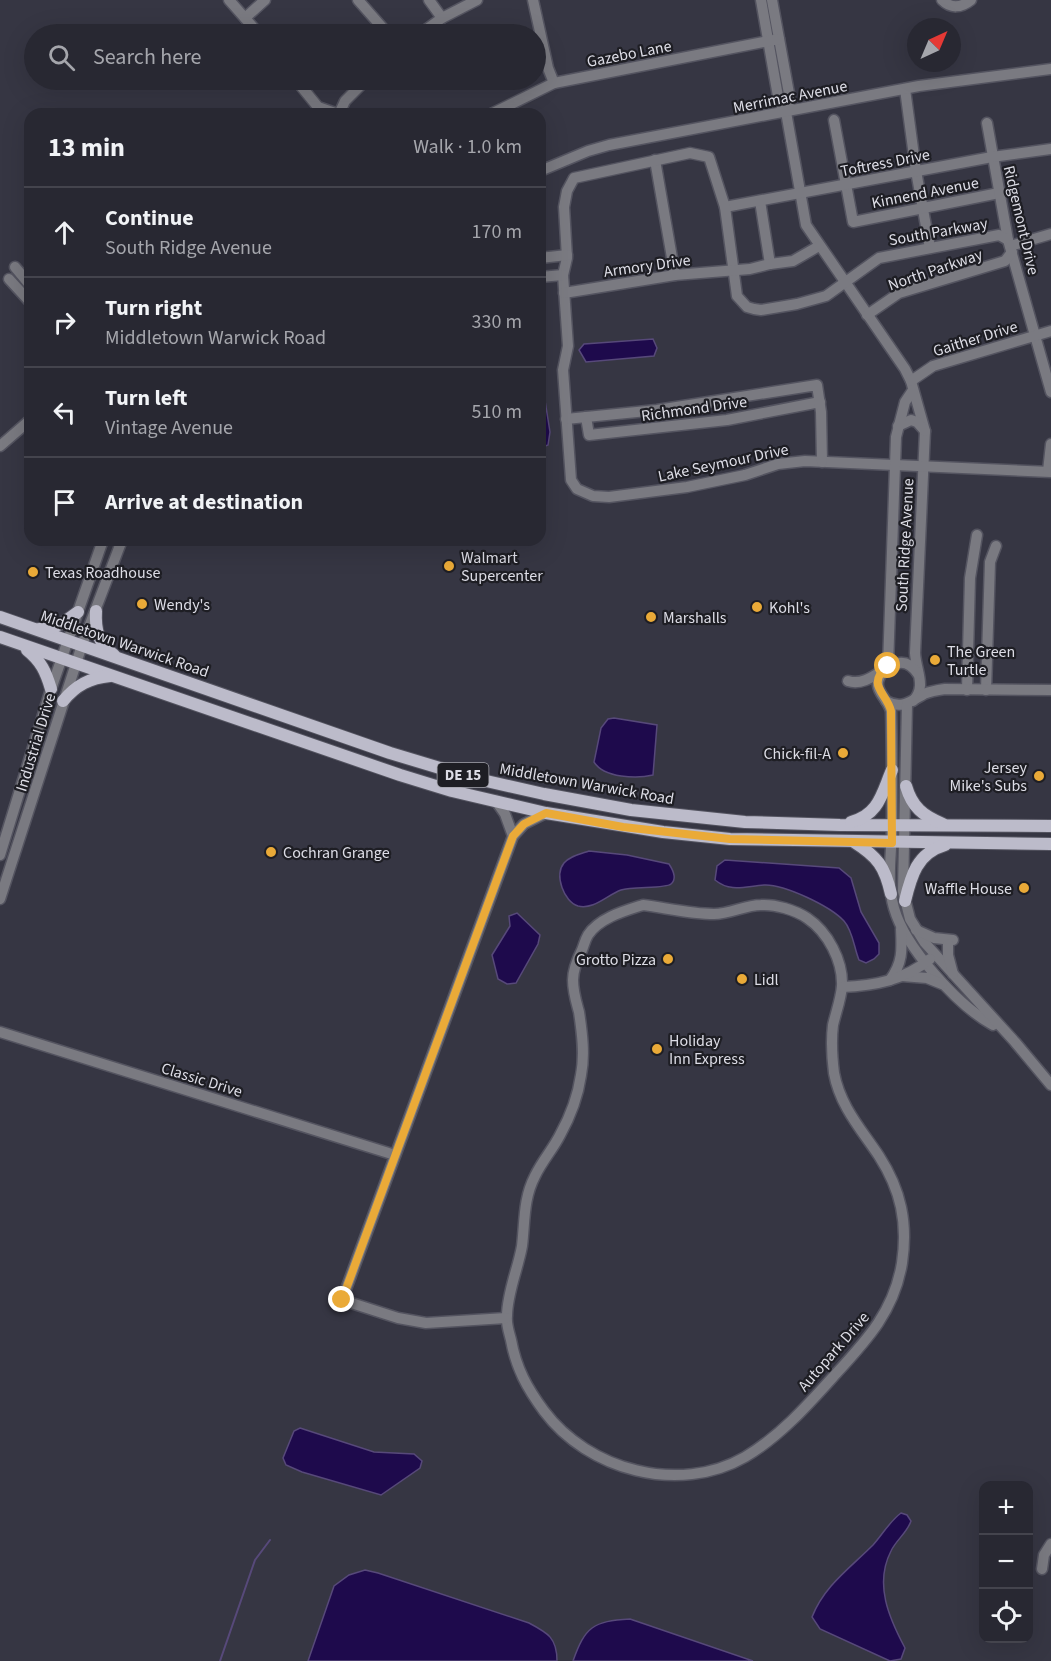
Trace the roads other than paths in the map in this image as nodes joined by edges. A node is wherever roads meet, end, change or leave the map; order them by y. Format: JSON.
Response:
{"nodes":[{"id":1,"x":229,"y":0,"type":"edge"},
{"id":2,"x":265,"y":0,"type":"edge"},
{"id":3,"x":358,"y":0,"type":"edge"},
{"id":4,"x":429,"y":0,"type":"edge"},
{"id":5,"x":477,"y":0,"type":"edge"},
{"id":6,"x":533,"y":0,"type":"edge"},
{"id":7,"x":760,"y":0,"type":"edge"},
{"id":8,"x":771,"y":0,"type":"edge"},
{"id":9,"x":942,"y":0,"type":"edge"},
{"id":10,"x":970,"y":0,"type":"edge"},
{"id":11,"x":245,"y":18,"type":"junction"},
{"id":12,"x":442,"y":18,"type":"junction"},
{"id":13,"x":250,"y":24,"type":"edge"},
{"id":14,"x":379,"y":24,"type":"edge"},
{"id":15,"x":434,"y":24,"type":"edge"},
{"id":16,"x":539,"y":24,"type":"edge"},
{"id":17,"x":773,"y":40,"type":"junction"},
{"id":18,"x":546,"y":55,"type":"edge"},
{"id":19,"x":1051,"y":69,"type":"edge"},
{"id":20,"x":554,"y":83,"type":"junction"},
{"id":21,"x":546,"y":87,"type":"edge"},
{"id":22,"x":905,"y":89,"type":"junction"},
{"id":23,"x":304,"y":90,"type":"edge"},
{"id":24,"x":356,"y":90,"type":"edge"},
{"id":25,"x":540,"y":90,"type":"edge"},
{"id":26,"x":323,"y":108,"type":"edge"},
{"id":27,"x":342,"y":108,"type":"edge"},
{"id":28,"x":503,"y":108,"type":"edge"},
{"id":29,"x":786,"y":112,"type":"junction"},
{"id":30,"x":834,"y":120,"type":"dead end"},
{"id":31,"x":987,"y":123,"type":"dead end"},
{"id":32,"x":1051,"y":149,"type":"edge"},
{"id":33,"x":992,"y":157,"type":"junction"},
{"id":34,"x":655,"y":160,"type":"junction"},
{"id":35,"x":546,"y":168,"type":"edge"},
{"id":36,"x":916,"y":171,"type":"junction"},
{"id":37,"x":846,"y":185,"type":"junction"},
{"id":38,"x":999,"y":193,"type":"junction"},
{"id":39,"x":801,"y":194,"type":"junction"},
{"id":40,"x":760,"y":201,"type":"junction"},
{"id":41,"x":725,"y":207,"type":"junction"},
{"id":42,"x":923,"y":208,"type":"junction"},
{"id":43,"x":1051,"y":234,"type":"edge"},
{"id":44,"x":819,"y":246,"type":"junction"},
{"id":45,"x":1010,"y":246,"type":"junction"},
{"id":46,"x":930,"y":248,"type":"junction"},
{"id":47,"x":567,"y":255,"type":"junction"},
{"id":48,"x":546,"y":257,"type":"edge"},
{"id":49,"x":770,"y":264,"type":"junction"},
{"id":50,"x":15,"y":267,"type":"dead end"},
{"id":51,"x":734,"y":270,"type":"junction"},
{"id":52,"x":675,"y":275,"type":"junction"},
{"id":53,"x":563,"y":276,"type":"junction"},
{"id":54,"x":546,"y":277,"type":"edge"},
{"id":55,"x":24,"y":278,"type":"edge"},
{"id":56,"x":9,"y":279,"type":"dead end"},
{"id":57,"x":845,"y":283,"type":"junction"},
{"id":58,"x":564,"y":293,"type":"junction"},
{"id":59,"x":24,"y":295,"type":"edge"},
{"id":60,"x":867,"y":315,"type":"junction"},
{"id":61,"x":1051,"y":331,"type":"edge"},
{"id":62,"x":1035,"y":336,"type":"junction"},
{"id":63,"x":912,"y":385,"type":"junction"},
{"id":64,"x":1051,"y":392,"type":"edge"},
{"id":65,"x":820,"y":402,"type":"junction"},
{"id":66,"x":586,"y":417,"type":"junction"},
{"id":67,"x":566,"y":419,"type":"junction"},
{"id":68,"x":24,"y":425,"type":"edge"},
{"id":69,"x":898,"y":426,"type":"junction"},
{"id":70,"x":925,"y":431,"type":"junction"},
{"id":71,"x":1051,"y":444,"type":"edge"},
{"id":72,"x":0,"y":446,"type":"edge"},
{"id":73,"x":822,"y":462,"type":"junction"},
{"id":74,"x":895,"y":465,"type":"junction"},
{"id":75,"x":923,"y":467,"type":"junction"},
{"id":76,"x":1050,"y":471,"type":"edge"},
{"id":77,"x":977,"y":535,"type":"dead end"},
{"id":78,"x":101,"y":546,"type":"edge"},
{"id":79,"x":120,"y":546,"type":"edge"},
{"id":80,"x":996,"y":546,"type":"dead end"},
{"id":81,"x":96,"y":611,"type":"junction"},
{"id":82,"x":78,"y":612,"type":"junction"},
{"id":83,"x":0,"y":617,"type":"edge"},
{"id":84,"x":36,"y":629,"type":"junction"},
{"id":85,"x":0,"y":637,"type":"edge"},
{"id":86,"x":68,"y":640,"type":"junction"},
{"id":87,"x":19,"y":643,"type":"junction"},
{"id":88,"x":82,"y":645,"type":"junction"},
{"id":89,"x":61,"y":658,"type":"junction"},
{"id":90,"x":120,"y":659,"type":"junction"},
{"id":91,"x":76,"y":663,"type":"junction"},
{"id":92,"x":886,"y":667,"type":"junction"},
{"id":93,"x":111,"y":675,"type":"junction"},
{"id":94,"x":919,"y":676,"type":"junction"},
{"id":95,"x":51,"y":689,"type":"junction"},
{"id":96,"x":945,"y":689,"type":"junction"},
{"id":97,"x":967,"y":690,"type":"junction"},
{"id":98,"x":986,"y":690,"type":"junction"},
{"id":99,"x":1051,"y":690,"type":"edge"},
{"id":100,"x":884,"y":698,"type":"junction"},
{"id":101,"x":63,"y":701,"type":"junction"},
{"id":102,"x":910,"y":703,"type":"junction"},
{"id":103,"x":892,"y":770,"type":"junction"},
{"id":104,"x":906,"y":786,"type":"junction"},
{"id":105,"x":496,"y":801,"type":"junction"},
{"id":106,"x":546,"y":813,"type":"junction"},
{"id":107,"x":840,"y":825,"type":"junction"},
{"id":108,"x":899,"y":826,"type":"junction"},
{"id":109,"x":947,"y":826,"type":"junction"},
{"id":110,"x":1051,"y":826,"type":"edge"},
{"id":111,"x":513,"y":836,"type":"junction"},
{"id":112,"x":853,"y":842,"type":"junction"},
{"id":113,"x":898,"y":843,"type":"junction"},
{"id":114,"x":951,"y":844,"type":"junction"},
{"id":115,"x":1051,"y":844,"type":"edge"},
{"id":116,"x":0,"y":855,"type":"edge"},
{"id":117,"x":891,"y":894,"type":"junction"},
{"id":118,"x":0,"y":899,"type":"edge"},
{"id":119,"x":905,"y":901,"type":"junction"},
{"id":120,"x":901,"y":926,"type":"junction"},
{"id":121,"x":915,"y":930,"type":"junction"},
{"id":122,"x":931,"y":959,"type":"junction"},
{"id":123,"x":902,"y":976,"type":"junction"},
{"id":124,"x":954,"y":977,"type":"junction"},
{"id":125,"x":889,"y":982,"type":"junction"},
{"id":126,"x":946,"y":985,"type":"junction"},
{"id":127,"x":842,"y":987,"type":"junction"},
{"id":128,"x":0,"y":1032,"type":"edge"},
{"id":129,"x":1015,"y":1042,"type":"junction"},
{"id":130,"x":1051,"y":1085,"type":"edge"},
{"id":131,"x":395,"y":1155,"type":"junction"},
{"id":132,"x":506,"y":1318,"type":"junction"},
{"id":133,"x":1051,"y":1544,"type":"edge"},
{"id":134,"x":1042,"y":1569,"type":"dead end"}],
"edges":[{"from":1,"to":11,"type":"street"},
{"from":2,"to":11,"type":"street"},
{"from":3,"to":14,"type":"street"},
{"from":4,"to":12,"type":"street"},
{"from":5,"to":12,"type":"street"},
{"from":6,"to":16,"type":"street"},
{"from":7,"to":17,"type":"street"},
{"from":8,"to":17,"type":"street"},
{"from":9,"to":10,"type":"street"},
{"from":11,"to":13,"type":"street"},
{"from":12,"to":15,"type":"street"},
{"from":17,"to":20,"type":"street","name":"Gazebo Lane"},
{"from":17,"to":29,"type":"street","name":"South Ridge Avenue"},
{"from":18,"to":20,"type":"street"},
{"from":19,"to":22,"type":"street","name":"Merrimac Avenue"},
{"from":20,"to":21,"type":"street","name":"Gazebo Lane"},
{"from":22,"to":29,"type":"street","name":"Merrimac Avenue"},
{"from":22,"to":36,"type":"street"},
{"from":23,"to":26,"type":"street"},
{"from":24,"to":27,"type":"street"},
{"from":25,"to":28,"type":"street","name":"Gazebo Lane"},
{"from":29,"to":35,"type":"street","name":"Merrimac Avenue"},
{"from":29,"to":39,"type":"street","name":"South Ridge Avenue"},
{"from":30,"to":37,"type":"street","name":"Kinnend Avenue"},
{"from":31,"to":33,"type":"street","name":"Ridgemont Drive"},
{"from":32,"to":33,"type":"street","name":"Toftress Drive"},
{"from":33,"to":36,"type":"street","name":"Toftress Drive"},
{"from":33,"to":38,"type":"street","name":"Ridgemont Drive"},
{"from":34,"to":41,"type":"street","name":"Lake Seymour Drive"},
{"from":34,"to":47,"type":"street","name":"Lake Seymour Drive"},
{"from":34,"to":52,"type":"street"},
{"from":36,"to":37,"type":"street","name":"Toftress Drive"},
{"from":36,"to":42,"type":"street"},
{"from":37,"to":39,"type":"street","name":"Toftress Drive"},
{"from":37,"to":42,"type":"street","name":"Kinnend Avenue"},
{"from":38,"to":42,"type":"street","name":"Kinnend Avenue"},
{"from":38,"to":45,"type":"street","name":"Ridgemont Drive"},
{"from":39,"to":40,"type":"street","name":"Toftress Drive"},
{"from":39,"to":44,"type":"street","name":"South Ridge Avenue"},
{"from":40,"to":41,"type":"street","name":"Toftress Drive"},
{"from":40,"to":49,"type":"street"},
{"from":41,"to":51,"type":"street","name":"Lake Seymour Drive"},
{"from":42,"to":46,"type":"street"},
{"from":43,"to":45,"type":"street"},
{"from":44,"to":49,"type":"street","name":"Armory Drive"},
{"from":44,"to":57,"type":"street","name":"South Ridge Avenue"},
{"from":45,"to":46,"type":"street","name":"South Parkway"},
{"from":45,"to":60,"type":"street","name":"North Parkway"},
{"from":45,"to":62,"type":"street","name":"Ridgemont Drive"},
{"from":46,"to":57,"type":"street","name":"South Parkway"},
{"from":47,"to":48,"type":"street"},
{"from":47,"to":53,"type":"street","name":"Lake Seymour Drive"},
{"from":49,"to":51,"type":"street","name":"Armory Drive"},
{"from":50,"to":55,"type":"street"},
{"from":51,"to":52,"type":"street","name":"Armory Drive"},
{"from":51,"to":57,"type":"street","name":"South Parkway"},
{"from":52,"to":58,"type":"street","name":"Armory Drive"},
{"from":53,"to":54,"type":"street"},
{"from":53,"to":58,"type":"street","name":"Lake Seymour Drive"},
{"from":56,"to":59,"type":"street"},
{"from":57,"to":60,"type":"street","name":"South Ridge Avenue"},
{"from":58,"to":67,"type":"street","name":"Lake Seymour Drive"},
{"from":60,"to":63,"type":"street","name":"South Ridge Avenue"},
{"from":61,"to":62,"type":"street","name":"Gaither Drive"},
{"from":62,"to":63,"type":"street","name":"Gaither Drive"},
{"from":62,"to":64,"type":"street","name":"Ridgemont Drive"},
{"from":63,"to":69,"type":"street","name":"South Ridge Avenue"},
{"from":63,"to":70,"type":"street","name":"South Ridge Avenue"},
{"from":65,"to":66,"type":"street","name":"Richmond Drive"},
{"from":65,"to":66,"type":"street","name":"Richmond Drive"},
{"from":65,"to":73,"type":"street"},
{"from":66,"to":67,"type":"street","name":"Richmond Drive"},
{"from":67,"to":73,"type":"street","name":"Lake Seymour Drive"},
{"from":68,"to":72,"type":"street"},
{"from":69,"to":70,"type":"street"},
{"from":69,"to":74,"type":"street","name":"South Ridge Avenue"},
{"from":70,"to":75,"type":"street","name":"South Ridge Avenue"},
{"from":71,"to":76,"type":"street"},
{"from":73,"to":74,"type":"street","name":"Lake Seymour Drive"},
{"from":74,"to":75,"type":"street","name":"Lake Seymour Drive"},
{"from":74,"to":92,"type":"street","name":"South Ridge Avenue"},
{"from":75,"to":76,"type":"street","name":"Lake Seymour Drive"},
{"from":75,"to":94,"type":"street","name":"South Ridge Avenue"},
{"from":77,"to":97,"type":"street"},
{"from":78,"to":82,"type":"street"},
{"from":79,"to":81,"type":"street"},
{"from":80,"to":98,"type":"street"},
{"from":81,"to":88,"type":"street"},
{"from":81,"to":90,"type":"main road"},
{"from":82,"to":84,"type":"main road"},
{"from":82,"to":86,"type":"street"},
{"from":83,"to":84,"type":"main road","name":"Middletown Warwick Road","number":"DE 15"},
{"from":84,"to":86,"type":"main road","name":"Middletown Warwick Road","number":"DE 15"},
{"from":85,"to":87,"type":"main road","name":"Middletown Warwick Road","number":"DE 15"},
{"from":86,"to":88,"type":"main road","name":"Middletown Warwick Road","number":"DE 15"},
{"from":86,"to":89,"type":"street","name":"Industrial Drive"},
{"from":87,"to":89,"type":"main road","name":"Middletown Warwick Road","number":"DE 15"},
{"from":87,"to":95,"type":"main road"},
{"from":88,"to":90,"type":"main road","name":"Middletown Warwick Road","number":"DE 15"},
{"from":88,"to":91,"type":"street"},
{"from":89,"to":91,"type":"main road","name":"Middletown Warwick Road","number":"DE 15"},
{"from":89,"to":95,"type":"street","name":"Industrial Drive"},
{"from":90,"to":107,"type":"main road","name":"Middletown Warwick Road","number":"DE 15"},
{"from":91,"to":93,"type":"main road","name":"Middletown Warwick Road","number":"DE 15"},
{"from":91,"to":101,"type":"street","name":"Industrial Drive"},
{"from":92,"to":94,"type":"street"},
{"from":92,"to":100,"type":"street","name":"South Ridge Avenue"},
{"from":92,"to":100,"type":"street"},
{"from":93,"to":101,"type":"main road"},
{"from":93,"to":105,"type":"main road","name":"Middletown Warwick Road","number":"DE 15"},
{"from":94,"to":96,"type":"street"},
{"from":94,"to":102,"type":"street","name":"South Ridge Avenue"},
{"from":95,"to":116,"type":"street","name":"Industrial Drive"},
{"from":96,"to":97,"type":"street"},
{"from":96,"to":102,"type":"street"},
{"from":97,"to":98,"type":"street"},
{"from":98,"to":99,"type":"street"},
{"from":100,"to":102,"type":"street"},
{"from":100,"to":103,"type":"street","name":"South Ridge Avenue"},
{"from":101,"to":118,"type":"street","name":"Industrial Drive"},
{"from":102,"to":104,"type":"street","name":"South Ridge Avenue"},
{"from":103,"to":107,"type":"main road"},
{"from":103,"to":108,"type":"street","name":"South Ridge Avenue"},
{"from":104,"to":108,"type":"street","name":"South Ridge Avenue"},
{"from":104,"to":109,"type":"main road"},
{"from":105,"to":106,"type":"main road","name":"Middletown Warwick Road","number":"DE 15"},
{"from":105,"to":111,"type":"street"},
{"from":106,"to":111,"type":"street"},
{"from":106,"to":112,"type":"main road","name":"Middletown Warwick Road","number":"DE 15"},
{"from":107,"to":108,"type":"main road","name":"Middletown Warwick Road","number":"DE 15"},
{"from":108,"to":109,"type":"main road","name":"Middletown Warwick Road","number":"DE 15"},
{"from":108,"to":113,"type":"street","name":"South Ridge Avenue"},
{"from":109,"to":110,"type":"main road","name":"Middletown Warwick Road","number":"DE 15"},
{"from":111,"to":131,"type":"street"},
{"from":112,"to":113,"type":"main road","name":"Middletown Warwick Road","number":"DE 15"},
{"from":112,"to":117,"type":"main road"},
{"from":113,"to":114,"type":"main road","name":"Middletown Warwick Road","number":"DE 15"},
{"from":113,"to":117,"type":"street"},
{"from":113,"to":119,"type":"street"},
{"from":114,"to":115,"type":"main road","name":"Middletown Warwick Road","number":"DE 15"},
{"from":114,"to":119,"type":"main road"},
{"from":117,"to":120,"type":"street"},
{"from":119,"to":121,"type":"street"},
{"from":120,"to":122,"type":"street"},
{"from":120,"to":125,"type":"street"},
{"from":121,"to":122,"type":"street"},
{"from":121,"to":124,"type":"street"},
{"from":122,"to":123,"type":"street"},
{"from":122,"to":124,"type":"street"},
{"from":122,"to":126,"type":"street"},
{"from":123,"to":125,"type":"street"},
{"from":123,"to":126,"type":"street"},
{"from":124,"to":129,"type":"street"},
{"from":125,"to":127,"type":"street"},
{"from":126,"to":129,"type":"street"},
{"from":127,"to":132,"type":"street","name":"Autopark Drive"},
{"from":127,"to":132,"type":"street","name":"Autopark Drive"},
{"from":128,"to":131,"type":"street","name":"Classic Drive"},
{"from":129,"to":130,"type":"street"},
{"from":131,"to":132,"type":"street"},
{"from":133,"to":134,"type":"street"}]}
